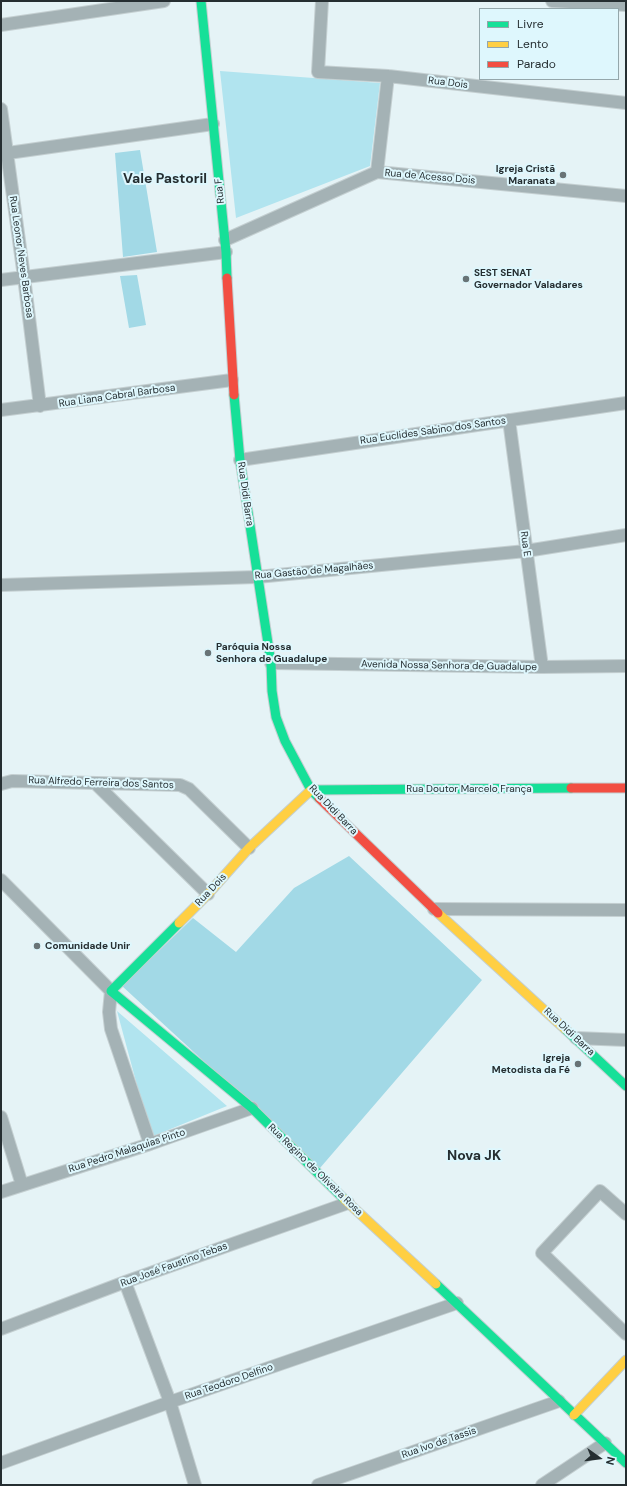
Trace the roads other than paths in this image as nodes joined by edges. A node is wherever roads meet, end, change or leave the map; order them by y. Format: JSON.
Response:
{"nodes":[{"id":1,"x":164,"y":1,"type":"edge"},
{"id":2,"x":201,"y":1,"type":"edge"},
{"id":3,"x":322,"y":1,"type":"edge"},
{"id":4,"x":552,"y":1,"type":"edge"},
{"id":5,"x":626,"y":5,"type":"edge"},
{"id":6,"x":1,"y":25,"type":"edge"},
{"id":7,"x":388,"y":76,"type":"junction"},
{"id":8,"x":626,"y":103,"type":"edge"},
{"id":9,"x":1,"y":109,"type":"edge"},
{"id":10,"x":213,"y":124,"type":"junction"},
{"id":11,"x":4,"y":153,"type":"edge"},
{"id":12,"x":377,"y":172,"type":"junction"},
{"id":13,"x":626,"y":196,"type":"edge"},
{"id":14,"x":225,"y":246,"type":"junction"},
{"id":15,"x":24,"y":277,"type":"junction"},
{"id":16,"x":1,"y":280,"type":"edge"},
{"id":17,"x":232,"y":380,"type":"junction"},
{"id":18,"x":626,"y":403,"type":"edge"},
{"id":19,"x":40,"y":406,"type":"junction"},
{"id":20,"x":1,"y":410,"type":"edge"},
{"id":21,"x":508,"y":420,"type":"junction"},
{"id":22,"x":240,"y":460,"type":"junction"},
{"id":23,"x":626,"y":535,"type":"edge"},
{"id":24,"x":526,"y":551,"type":"junction"},
{"id":25,"x":257,"y":577,"type":"junction"},
{"id":26,"x":1,"y":585,"type":"edge"},
{"id":27,"x":271,"y":663,"type":"junction"},
{"id":28,"x":626,"y":666,"type":"edge"},
{"id":29,"x":542,"y":667,"type":"junction"},
{"id":30,"x":95,"y":783,"type":"junction"},
{"id":31,"x":1,"y":784,"type":"edge"},
{"id":32,"x":626,"y":788,"type":"edge"},
{"id":33,"x":311,"y":790,"type":"junction"},
{"id":34,"x":249,"y":848,"type":"junction"},
{"id":35,"x":1,"y":880,"type":"edge"},
{"id":36,"x":208,"y":894,"type":"junction"},
{"id":37,"x":434,"y":909,"type":"junction"},
{"id":38,"x":626,"y":910,"type":"edge"},
{"id":39,"x":111,"y":991,"type":"junction"},
{"id":40,"x":576,"y":1038,"type":"junction"},
{"id":41,"x":626,"y":1040,"type":"edge"},
{"id":42,"x":626,"y":1086,"type":"edge"},
{"id":43,"x":252,"y":1108,"type":"junction"},
{"id":44,"x":1,"y":1118,"type":"edge"},
{"id":45,"x":150,"y":1144,"type":"junction"},
{"id":46,"x":22,"y":1185,"type":"junction"},
{"id":47,"x":1,"y":1192,"type":"edge"},
{"id":48,"x":348,"y":1203,"type":"junction"},
{"id":49,"x":626,"y":1214,"type":"edge"},
{"id":50,"x":125,"y":1282,"type":"junction"},
{"id":51,"x":457,"y":1303,"type":"junction"},
{"id":52,"x":1,"y":1329,"type":"edge"},
{"id":53,"x":626,"y":1334,"type":"edge"},
{"id":54,"x":626,"y":1360,"type":"edge"},
{"id":55,"x":559,"y":1400,"type":"junction"},
{"id":56,"x":170,"y":1402,"type":"junction"},
{"id":57,"x":574,"y":1415,"type":"junction"},
{"id":58,"x":605,"y":1443,"type":"junction"},
{"id":59,"x":1,"y":1463,"type":"edge"},
{"id":60,"x":626,"y":1463,"type":"edge"},
{"id":61,"x":195,"y":1485,"type":"edge"},
{"id":62,"x":318,"y":1485,"type":"edge"},
{"id":63,"x":542,"y":1485,"type":"edge"}],
"edges":[{"from":1,"to":6,"type":"street"},
{"from":2,"to":10,"type":"street","name":"Rua F"},
{"from":3,"to":7,"type":"street","name":"Rua Dois"},
{"from":4,"to":5,"type":"street"},
{"from":7,"to":8,"type":"street","name":"Rua Dois"},
{"from":7,"to":12,"type":"street"},
{"from":9,"to":11,"type":"street","name":"Rua Leonor Neves Barbosa"},
{"from":10,"to":11,"type":"street"},
{"from":10,"to":14,"type":"street","name":"Rua F"},
{"from":11,"to":15,"type":"street","name":"Rua Leonor Neves Barbosa"},
{"from":12,"to":13,"type":"street","name":"Rua de Acesso Dois"},
{"from":12,"to":14,"type":"street","name":"Rua de Acesso Dois"},
{"from":14,"to":15,"type":"street","name":"Rua de Acesso Dois"},
{"from":14,"to":17,"type":"street","name":"Rua F"},
{"from":15,"to":16,"type":"street","name":"Rua de Acesso Dois"},
{"from":15,"to":19,"type":"street","name":"Rua Leonor Neves Barbosa"},
{"from":17,"to":19,"type":"street","name":"Rua Liana Cabral Barbosa"},
{"from":17,"to":22,"type":"street","name":"Rua Didi Barra"},
{"from":18,"to":21,"type":"street","name":"Rua Euclides Sabino dos Santos"},
{"from":19,"to":20,"type":"street","name":"Rua Liana Cabral Barbosa"},
{"from":21,"to":22,"type":"street","name":"Rua Euclides Sabino dos Santos"},
{"from":21,"to":24,"type":"street","name":"Rua E"},
{"from":22,"to":25,"type":"street","name":"Rua Didi Barra"},
{"from":23,"to":24,"type":"street","name":"Rua Gastão de Magalhães"},
{"from":24,"to":25,"type":"street","name":"Rua Gastão de Magalhães"},
{"from":24,"to":29,"type":"street","name":"Rua E"},
{"from":25,"to":26,"type":"street","name":"Rua Gastão de Magalhães"},
{"from":25,"to":27,"type":"street","name":"Rua Didi Barra"},
{"from":27,"to":29,"type":"street","name":"Avenida Nossa Senhora de Guadalupe"},
{"from":27,"to":33,"type":"street","name":"Rua Didi Barra"},
{"from":28,"to":29,"type":"street","name":"Avenida Nossa Senhora de Guadalupe"},
{"from":30,"to":31,"type":"street","name":"Rua Alfredo Ferreira dos Santos"},
{"from":30,"to":34,"type":"street","name":"Rua Alfredo Ferreira dos Santos"},
{"from":30,"to":36,"type":"street"},
{"from":32,"to":33,"type":"street","name":"Rua Doutor Marcelo França"},
{"from":33,"to":34,"type":"street","name":"Rua Dois"},
{"from":33,"to":37,"type":"street","name":"Rua Didi Barra"},
{"from":34,"to":36,"type":"street","name":"Rua Dois"},
{"from":35,"to":39,"type":"street","name":"Rua Regino de Oliveira Rosa"},
{"from":36,"to":39,"type":"street","name":"Rua Dois"},
{"from":37,"to":38,"type":"street"},
{"from":37,"to":40,"type":"street","name":"Rua Didi Barra"},
{"from":39,"to":43,"type":"street","name":"Rua Regino de Oliveira Rosa"},
{"from":39,"to":45,"type":"street"},
{"from":40,"to":41,"type":"street"},
{"from":40,"to":42,"type":"street","name":"Rua Didi Barra"},
{"from":43,"to":45,"type":"street","name":"Rua Pedro Malaquias Pinto"},
{"from":43,"to":48,"type":"street","name":"Rua Regino de Oliveira Rosa"},
{"from":44,"to":46,"type":"street"},
{"from":45,"to":46,"type":"street","name":"Rua Pedro Malaquias Pinto"},
{"from":46,"to":47,"type":"street","name":"Rua Pedro Malaquias Pinto"},
{"from":48,"to":50,"type":"street","name":"Rua José Faustino Tebas"},
{"from":48,"to":51,"type":"street","name":"Rua Regino de Oliveira Rosa"},
{"from":49,"to":53,"type":"street"},
{"from":50,"to":52,"type":"street","name":"Rua José Faustino Tebas"},
{"from":50,"to":56,"type":"street"},
{"from":51,"to":55,"type":"street","name":"Rua Regino de Oliveira Rosa"},
{"from":51,"to":56,"type":"street","name":"Rua Teodoro Delfino"},
{"from":54,"to":57,"type":"street"},
{"from":55,"to":57,"type":"street","name":"Rua Regino de Oliveira Rosa"},
{"from":55,"to":62,"type":"street","name":"Rua Ivo de Tassis"},
{"from":56,"to":59,"type":"street","name":"Rua Teodoro Delfino"},
{"from":56,"to":61,"type":"street"},
{"from":57,"to":58,"type":"street","name":"Rua Regino de Oliveira Rosa"},
{"from":58,"to":60,"type":"street","name":"Rua Regino de Oliveira Rosa"},
{"from":58,"to":63,"type":"street"}]}
